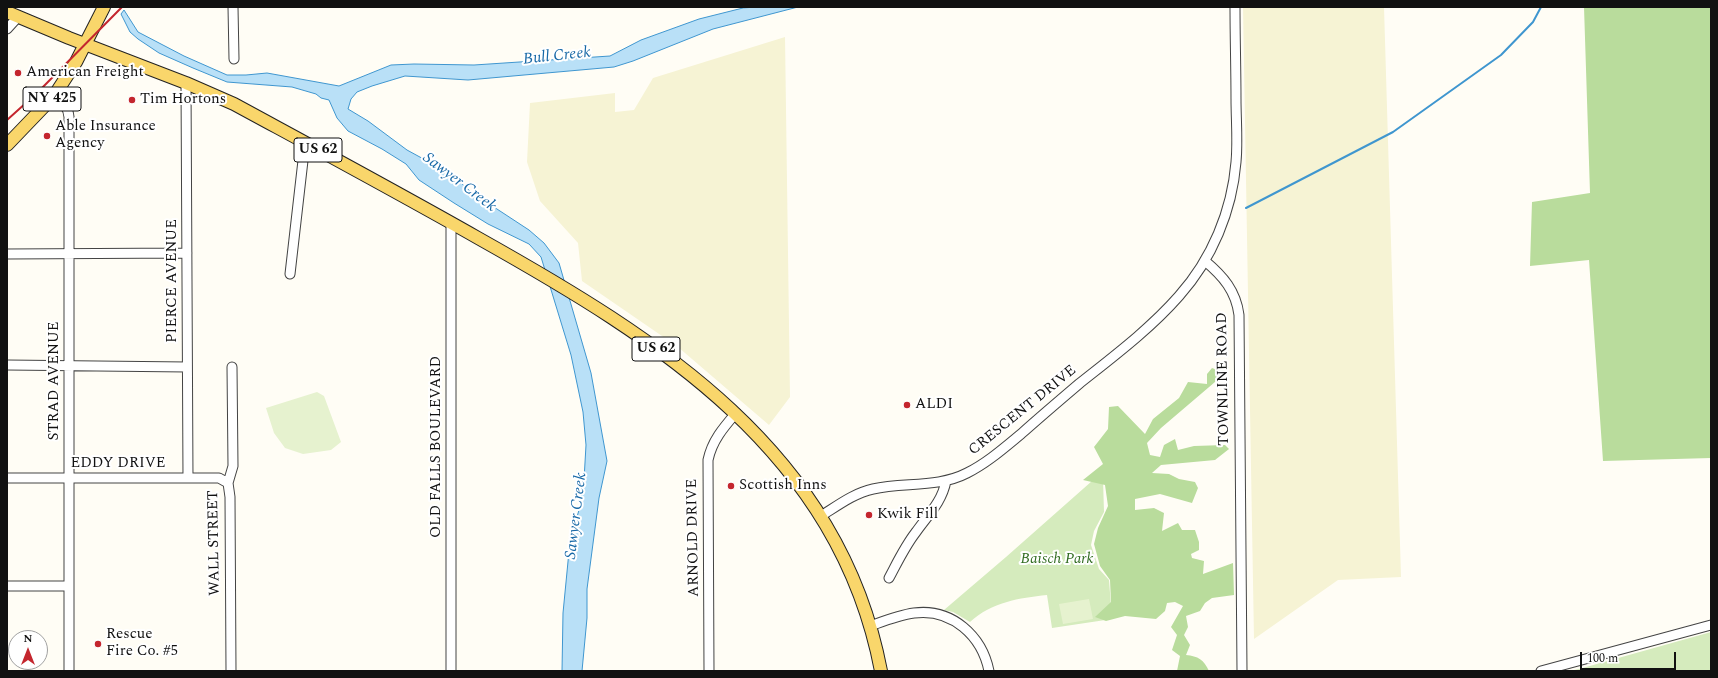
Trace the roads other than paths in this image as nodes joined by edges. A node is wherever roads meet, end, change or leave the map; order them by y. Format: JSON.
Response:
{"nodes":[{"id":1,"x":104,"y":7,"type":"edge"},
{"id":2,"x":234,"y":7,"type":"edge"},
{"id":3,"x":1235,"y":7,"type":"edge"},
{"id":4,"x":12,"y":15,"type":"edge"},
{"id":5,"x":7,"y":29,"type":"edge"},
{"id":6,"x":85,"y":44,"type":"junction"},
{"id":7,"x":234,"y":59,"type":"dead end"},
{"id":8,"x":186,"y":83,"type":"junction"},
{"id":9,"x":54,"y":96,"type":"junction"},
{"id":10,"x":305,"y":143,"type":"junction"},
{"id":11,"x":7,"y":145,"type":"edge"},
{"id":12,"x":451,"y":223,"type":"junction"},
{"id":13,"x":187,"y":253,"type":"junction"},
{"id":14,"x":7,"y":254,"type":"edge"},
{"id":15,"x":68,"y":254,"type":"junction"},
{"id":16,"x":1205,"y":261,"type":"junction"},
{"id":17,"x":290,"y":274,"type":"dead end"},
{"id":18,"x":68,"y":365,"type":"junction"},
{"id":19,"x":7,"y":366,"type":"edge"},
{"id":20,"x":232,"y":366,"type":"dead end"},
{"id":21,"x":187,"y":367,"type":"junction"},
{"id":22,"x":736,"y":413,"type":"junction"},
{"id":23,"x":7,"y":478,"type":"edge"},
{"id":24,"x":69,"y":478,"type":"junction"},
{"id":25,"x":188,"y":478,"type":"junction"},
{"id":26,"x":946,"y":481,"type":"junction"},
{"id":27,"x":228,"y":483,"type":"junction"},
{"id":28,"x":821,"y":516,"type":"junction"},
{"id":29,"x":889,"y":578,"type":"dead end"},
{"id":30,"x":7,"y":586,"type":"edge"},
{"id":31,"x":68,"y":586,"type":"junction"},
{"id":32,"x":1711,"y":625,"type":"edge"},
{"id":33,"x":870,"y":626,"type":"junction"},
{"id":34,"x":69,"y":671,"type":"edge"},
{"id":35,"x":231,"y":671,"type":"edge"},
{"id":36,"x":452,"y":671,"type":"edge"},
{"id":37,"x":710,"y":671,"type":"edge"},
{"id":38,"x":882,"y":671,"type":"edge"},
{"id":39,"x":990,"y":671,"type":"edge"},
{"id":40,"x":1242,"y":671,"type":"edge"},
{"id":41,"x":1540,"y":671,"type":"edge"}],
"edges":[{"from":1,"to":6,"type":"main road","number":"NY 425"},
{"from":2,"to":7,"type":"street"},
{"from":3,"to":16,"type":"street"},
{"from":4,"to":5,"type":"street"},
{"from":4,"to":6,"type":"main road","number":"US 62"},
{"from":6,"to":8,"type":"main road","number":"US 62"},
{"from":6,"to":9,"type":"main road","number":"NY 425"},
{"from":8,"to":10,"type":"main road","number":"US 62"},
{"from":8,"to":13,"type":"street","name":"PIERCE AVENUE"},
{"from":9,"to":11,"type":"main road","number":"NY 425"},
{"from":9,"to":15,"type":"street","name":"STRAD AVENUE"},
{"from":10,"to":12,"type":"main road","number":"US 62"},
{"from":10,"to":17,"type":"street"},
{"from":12,"to":22,"type":"main road","number":"US 62"},
{"from":12,"to":36,"type":"street","name":"OLD FALLS BOULEVARD"},
{"from":13,"to":15,"type":"street"},
{"from":13,"to":21,"type":"street","name":"PIERCE AVENUE"},
{"from":14,"to":15,"type":"street"},
{"from":15,"to":18,"type":"street","name":"STRAD AVENUE"},
{"from":16,"to":26,"type":"street","name":"CRESCENT DRIVE"},
{"from":16,"to":40,"type":"street","name":"TOWNLINE ROAD"},
{"from":18,"to":19,"type":"street"},
{"from":18,"to":21,"type":"street"},
{"from":18,"to":24,"type":"street","name":"STRAD AVENUE"},
{"from":20,"to":27,"type":"street","name":"WALL STREET"},
{"from":21,"to":25,"type":"street","name":"PIERCE AVENUE"},
{"from":22,"to":28,"type":"main road","number":"US 62"},
{"from":22,"to":37,"type":"street","name":"ARNOLD DRIVE"},
{"from":23,"to":24,"type":"street","name":"EDDY DRIVE"},
{"from":24,"to":25,"type":"street","name":"EDDY DRIVE"},
{"from":24,"to":31,"type":"street","name":"STRAD AVENUE"},
{"from":25,"to":27,"type":"street","name":"EDDY DRIVE"},
{"from":26,"to":28,"type":"street","name":"CRESCENT DRIVE"},
{"from":26,"to":29,"type":"street"},
{"from":27,"to":35,"type":"street","name":"WALL STREET"},
{"from":28,"to":33,"type":"main road","number":"US 62"},
{"from":30,"to":31,"type":"street"},
{"from":31,"to":34,"type":"street","name":"STRAD AVENUE"},
{"from":32,"to":41,"type":"street"},
{"from":33,"to":38,"type":"main road","number":"US 62"},
{"from":33,"to":39,"type":"street"}]}
